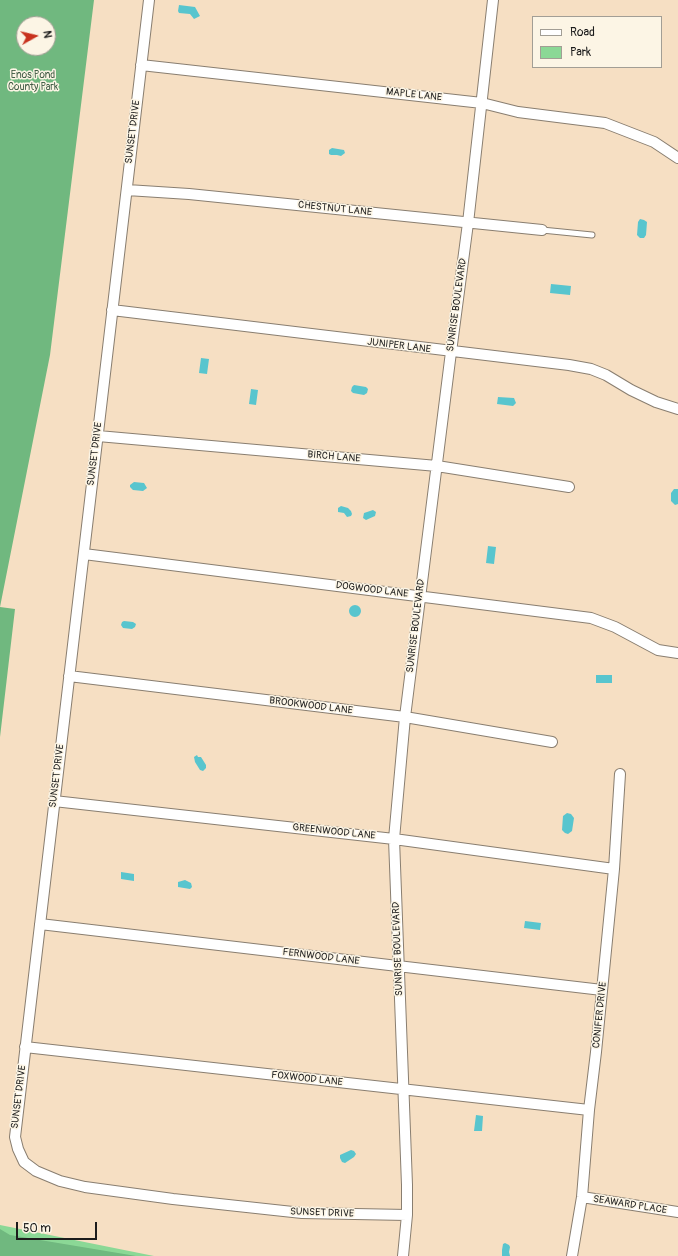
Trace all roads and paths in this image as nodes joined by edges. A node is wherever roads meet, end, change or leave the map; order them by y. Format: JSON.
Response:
{"nodes":[{"id":1,"x":149,"y":0,"type":"edge"},
{"id":2,"x":493,"y":0,"type":"edge"},
{"id":3,"x":141,"y":65,"type":"junction"},
{"id":4,"x":482,"y":103,"type":"junction"},
{"id":5,"x":678,"y":158,"type":"edge"},
{"id":6,"x":127,"y":190,"type":"junction"},
{"id":7,"x":468,"y":223,"type":"junction"},
{"id":8,"x":542,"y":230,"type":"joint"},
{"id":9,"x":592,"y":235,"type":"dead end"},
{"id":10,"x":112,"y":310,"type":"junction"},
{"id":11,"x":451,"y":352,"type":"junction"},
{"id":12,"x":678,"y":409,"type":"edge"},
{"id":13,"x":98,"y":436,"type":"junction"},
{"id":14,"x":436,"y":466,"type":"junction"},
{"id":15,"x":569,"y":487,"type":"dead end"},
{"id":16,"x":84,"y":554,"type":"junction"},
{"id":17,"x":420,"y":596,"type":"junction"},
{"id":18,"x":678,"y":653,"type":"edge"},
{"id":19,"x":69,"y":676,"type":"junction"},
{"id":20,"x":405,"y":717,"type":"junction"},
{"id":21,"x":552,"y":742,"type":"dead end"},
{"id":22,"x":620,"y":774,"type":"dead end"},
{"id":23,"x":54,"y":801,"type":"junction"},
{"id":24,"x":394,"y":839,"type":"junction"},
{"id":25,"x":614,"y":869,"type":"junction"},
{"id":26,"x":40,"y":924,"type":"junction"},
{"id":27,"x":398,"y":966,"type":"junction"},
{"id":28,"x":602,"y":990,"type":"junction"},
{"id":29,"x":25,"y":1047,"type":"junction"},
{"id":30,"x":404,"y":1090,"type":"junction"},
{"id":31,"x":589,"y":1110,"type":"junction"},
{"id":32,"x":582,"y":1197,"type":"junction"},
{"id":33,"x":678,"y":1212,"type":"edge"},
{"id":34,"x":407,"y":1215,"type":"junction"},
{"id":35,"x":403,"y":1256,"type":"edge"},
{"id":36,"x":572,"y":1256,"type":"edge"}],
"edges":[{"from":1,"to":3,"type":"street","name":"SUNSET DRIVE"},
{"from":2,"to":4,"type":"street","name":"SUNRISE BOULEVARD"},
{"from":3,"to":4,"type":"street","name":"MAPLE LANE"},
{"from":3,"to":6,"type":"street","name":"SUNSET DRIVE"},
{"from":4,"to":5,"type":"street","name":"MAPLE LANE"},
{"from":4,"to":7,"type":"street","name":"SUNRISE BOULEVARD"},
{"from":6,"to":7,"type":"street","name":"CHESTNUT LANE"},
{"from":6,"to":10,"type":"street","name":"SUNSET DRIVE"},
{"from":7,"to":8,"type":"street","name":"CHESTNUT LANE"},
{"from":7,"to":11,"type":"street","name":"SUNRISE BOULEVARD"},
{"from":8,"to":9,"type":"lane"},
{"from":10,"to":11,"type":"street","name":"JUNIPER LANE"},
{"from":10,"to":13,"type":"street","name":"SUNSET DRIVE"},
{"from":11,"to":12,"type":"street","name":"JUNIPER LANE"},
{"from":11,"to":14,"type":"street","name":"SUNRISE BOULEVARD"},
{"from":13,"to":14,"type":"street","name":"BIRCH LANE"},
{"from":13,"to":16,"type":"street","name":"SUNSET DRIVE"},
{"from":14,"to":15,"type":"street","name":"BIRCH LANE"},
{"from":14,"to":17,"type":"street","name":"SUNRISE BOULEVARD"},
{"from":16,"to":17,"type":"street","name":"DOGWOOD LANE"},
{"from":16,"to":19,"type":"street","name":"SUNSET DRIVE"},
{"from":17,"to":18,"type":"street","name":"DOGWOOD LANE"},
{"from":17,"to":20,"type":"street","name":"SUNRISE BOULEVARD"},
{"from":19,"to":20,"type":"street","name":"BROOKWOOD LANE"},
{"from":19,"to":23,"type":"street","name":"SUNSET DRIVE"},
{"from":20,"to":21,"type":"street","name":"BROOKWOOD LANE"},
{"from":20,"to":24,"type":"street","name":"SUNRISE BOULEVARD"},
{"from":22,"to":25,"type":"street","name":"CONIFER DRIVE"},
{"from":23,"to":24,"type":"street","name":"GREENWOOD LANE"},
{"from":23,"to":26,"type":"street","name":"SUNSET DRIVE"},
{"from":24,"to":25,"type":"street","name":"GREENWOOD LANE"},
{"from":24,"to":27,"type":"street","name":"SUNRISE BOULEVARD"},
{"from":25,"to":28,"type":"street","name":"CONIFER DRIVE"},
{"from":26,"to":27,"type":"street","name":"FERNWOOD LANE"},
{"from":26,"to":29,"type":"street","name":"SUNSET DRIVE"},
{"from":27,"to":28,"type":"street","name":"FERNWOOD LANE"},
{"from":27,"to":30,"type":"street","name":"SUNRISE BOULEVARD"},
{"from":28,"to":31,"type":"street","name":"CONIFER DRIVE"},
{"from":29,"to":30,"type":"street","name":"FOXWOOD LANE"},
{"from":29,"to":34,"type":"street","name":"SUNSET DRIVE"},
{"from":30,"to":31,"type":"street","name":"FOXWOOD LANE"},
{"from":30,"to":34,"type":"street","name":"SUNRISE BOULEVARD"},
{"from":31,"to":32,"type":"street","name":"CONIFER DRIVE"},
{"from":32,"to":33,"type":"street","name":"SEAWARD PLACE"},
{"from":32,"to":36,"type":"street","name":"CONIFER DRIVE"},
{"from":34,"to":35,"type":"street","name":"SUNRISE BOULEVARD"}]}
